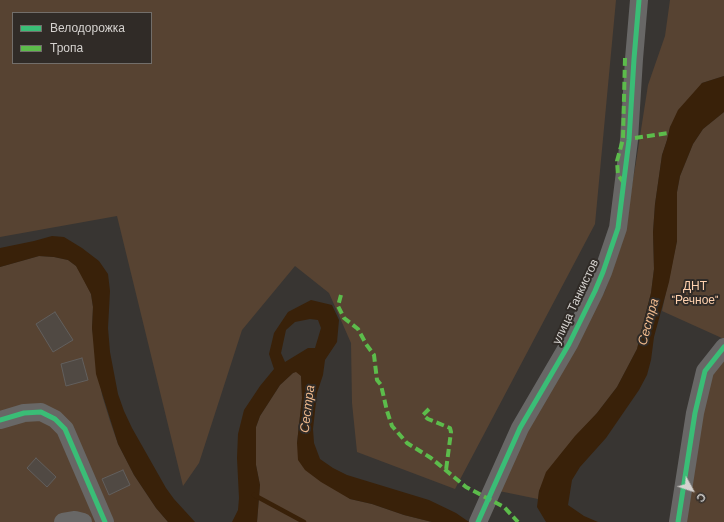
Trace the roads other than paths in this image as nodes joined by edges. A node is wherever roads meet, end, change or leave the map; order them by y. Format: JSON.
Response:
{"nodes":[{"id":1,"x":639,"y":0,"type":"edge"},
{"id":2,"x":724,"y":347,"type":"edge"},
{"id":3,"x":0,"y":420,"type":"edge"},
{"id":4,"x":63,"y":522,"type":"edge"},
{"id":5,"x":83,"y":522,"type":"edge"},
{"id":6,"x":105,"y":522,"type":"edge"},
{"id":7,"x":478,"y":522,"type":"edge"},
{"id":8,"x":678,"y":522,"type":"edge"}],
"edges":[{"from":1,"to":7,"type":"street","name":"улица Танкистов"},
{"from":2,"to":8,"type":"street"},
{"from":3,"to":6,"type":"street"},
{"from":4,"to":5,"type":"street"}]}
